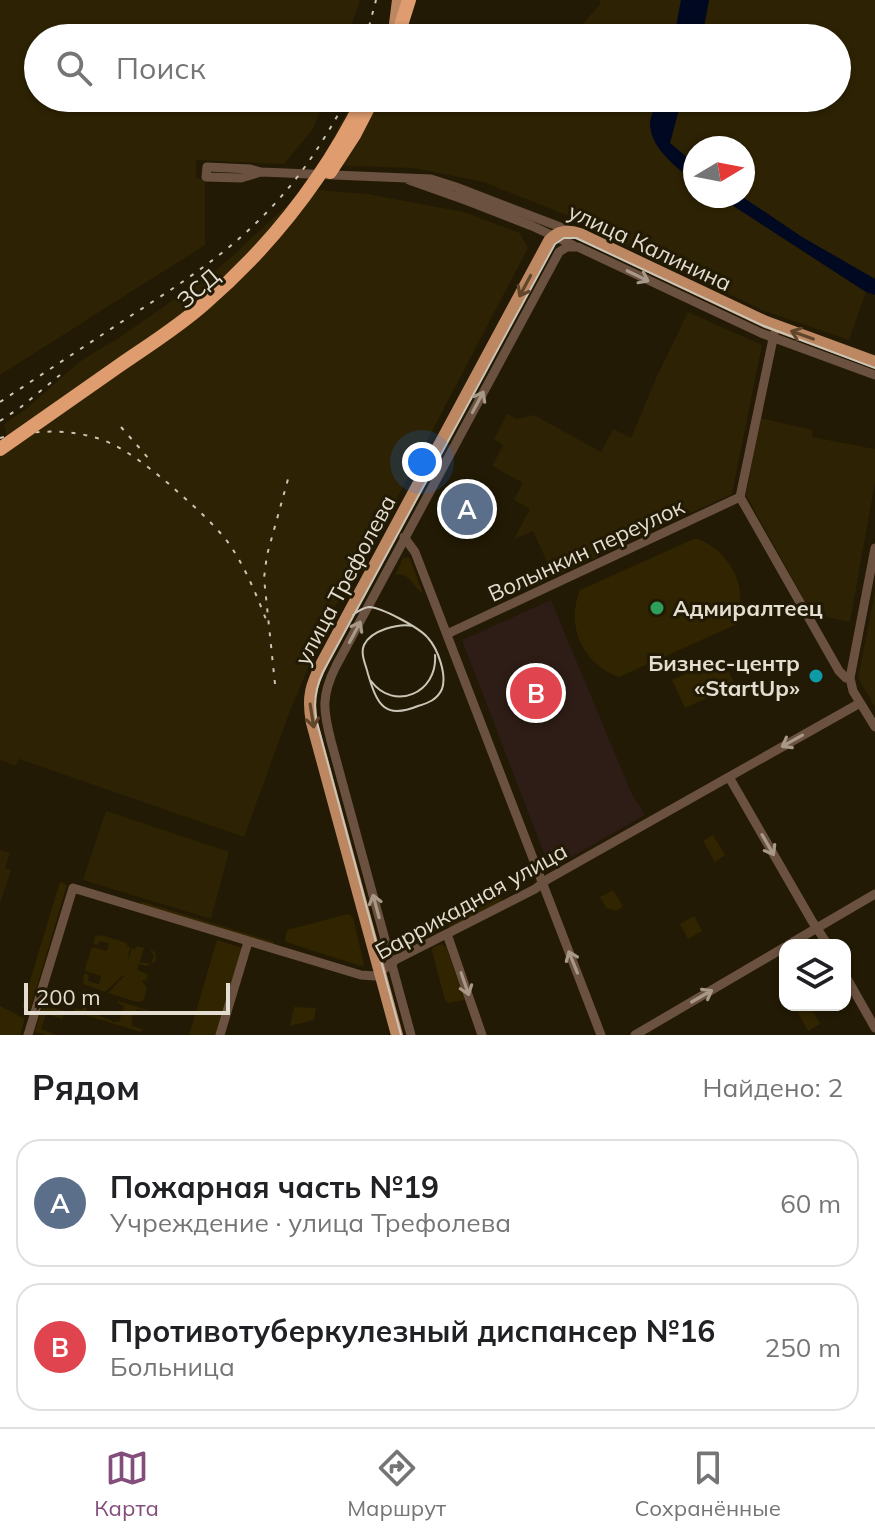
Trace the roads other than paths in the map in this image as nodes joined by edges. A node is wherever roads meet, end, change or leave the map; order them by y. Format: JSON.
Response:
{"nodes":[{"id":1,"x":400,"y":0,"type":"edge"},
{"id":2,"x":409,"y":0,"type":"edge"},
{"id":3,"x":396,"y":24,"type":"edge"},
{"id":4,"x":398,"y":24,"type":"edge"},
{"id":5,"x":357,"y":112,"type":"edge"},
{"id":6,"x":366,"y":112,"type":"edge"},
{"id":7,"x":261,"y":172,"type":"junction"},
{"id":8,"x":563,"y":239,"type":"junction"},
{"id":9,"x":774,"y":332,"type":"junction"},
{"id":10,"x":875,"y":362,"type":"edge"},
{"id":11,"x":875,"y":375,"type":"edge"},
{"id":12,"x":0,"y":449,"type":"edge"},
{"id":13,"x":0,"y":458,"type":"edge"},
{"id":14,"x":740,"y":497,"type":"junction"},
{"id":15,"x":399,"y":534,"type":"junction"},
{"id":16,"x":875,"y":548,"type":"edge"},
{"id":17,"x":447,"y":634,"type":"junction"},
{"id":18,"x":850,"y":678,"type":"junction"},
{"id":19,"x":860,"y":703,"type":"junction"},
{"id":20,"x":875,"y":727,"type":"edge"},
{"id":21,"x":729,"y":777,"type":"junction"},
{"id":22,"x":542,"y":883,"type":"junction"},
{"id":23,"x":875,"y":894,"type":"edge"},
{"id":24,"x":817,"y":928,"type":"junction"},
{"id":25,"x":447,"y":934,"type":"junction"},
{"id":26,"x":798,"y":939,"type":"edge"},
{"id":27,"x":824,"y":939,"type":"edge"},
{"id":28,"x":248,"y":942,"type":"junction"},
{"id":29,"x":779,"y":950,"type":"edge"},
{"id":30,"x":392,"y":963,"type":"junction"},
{"id":31,"x":380,"y":972,"type":"junction"},
{"id":32,"x":851,"y":986,"type":"edge"},
{"id":33,"x":875,"y":1028,"type":"edge"},
{"id":34,"x":28,"y":1035,"type":"edge"},
{"id":35,"x":220,"y":1035,"type":"edge"},
{"id":36,"x":397,"y":1035,"type":"edge"},
{"id":37,"x":411,"y":1035,"type":"edge"},
{"id":38,"x":482,"y":1035,"type":"edge"},
{"id":39,"x":601,"y":1035,"type":"edge"},
{"id":40,"x":635,"y":1035,"type":"edge"}],
"edges":[{"from":1,"to":3,"type":"highway"},
{"from":2,"to":4,"type":"highway"},
{"from":5,"to":12,"type":"highway","name":"ЗСД","bridge":true},
{"from":6,"to":13,"type":"highway","name":"ЗСД"},
{"from":7,"to":7,"type":"street","name":"улица Калинина"},
{"from":7,"to":8,"type":"street","name":"улица Калинина"},
{"from":8,"to":9,"type":"main road","name":"улица Калинина"},
{"from":8,"to":15,"type":"main road","name":"улица Трефолева"},
{"from":10,"to":9,"type":"main road","name":"улица Калинина","one_way":true},
{"from":9,"to":11,"type":"street","name":"улица Калинина"},
{"from":9,"to":14,"type":"street"},
{"from":14,"to":17,"type":"street","name":"Волынкин переулок"},
{"from":14,"to":18,"type":"street"},
{"from":15,"to":17,"type":"street"},
{"from":30,"to":15,"type":"street","name":"улица Трефолева","one_way":true},
{"from":15,"to":31,"type":"main road","name":"улица Трефолева","one_way":true},
{"from":16,"to":18,"type":"street"},
{"from":17,"to":22,"type":"street"},
{"from":18,"to":19,"type":"street"},
{"from":19,"to":20,"type":"street"},
{"from":19,"to":21,"type":"street","name":"Баррикадная улица","one_way":true},
{"from":21,"to":22,"type":"street","name":"Баррикадная улица"},
{"from":21,"to":24,"type":"street","one_way":true},
{"from":22,"to":25,"type":"street","name":"Баррикадная улица"},
{"from":39,"to":22,"type":"street","one_way":true},
{"from":23,"to":24,"type":"street"},
{"from":24,"to":26,"type":"street"},
{"from":24,"to":27,"type":"street"},
{"from":25,"to":30,"type":"street","name":"Баррикадная улица"},
{"from":25,"to":38,"type":"street","one_way":true},
{"from":28,"to":31,"type":"street","name":"Баррикадная улица"},
{"from":28,"to":34,"type":"street","name":"Баррикадная улица"},
{"from":28,"to":35,"type":"street"},
{"from":40,"to":29,"type":"street","one_way":true},
{"from":30,"to":31,"type":"street","name":"Баррикадная улица"},
{"from":30,"to":37,"type":"street","name":"улица Трефолева"},
{"from":31,"to":36,"type":"main road","name":"улица Трефолева"},
{"from":32,"to":33,"type":"street"}]}
